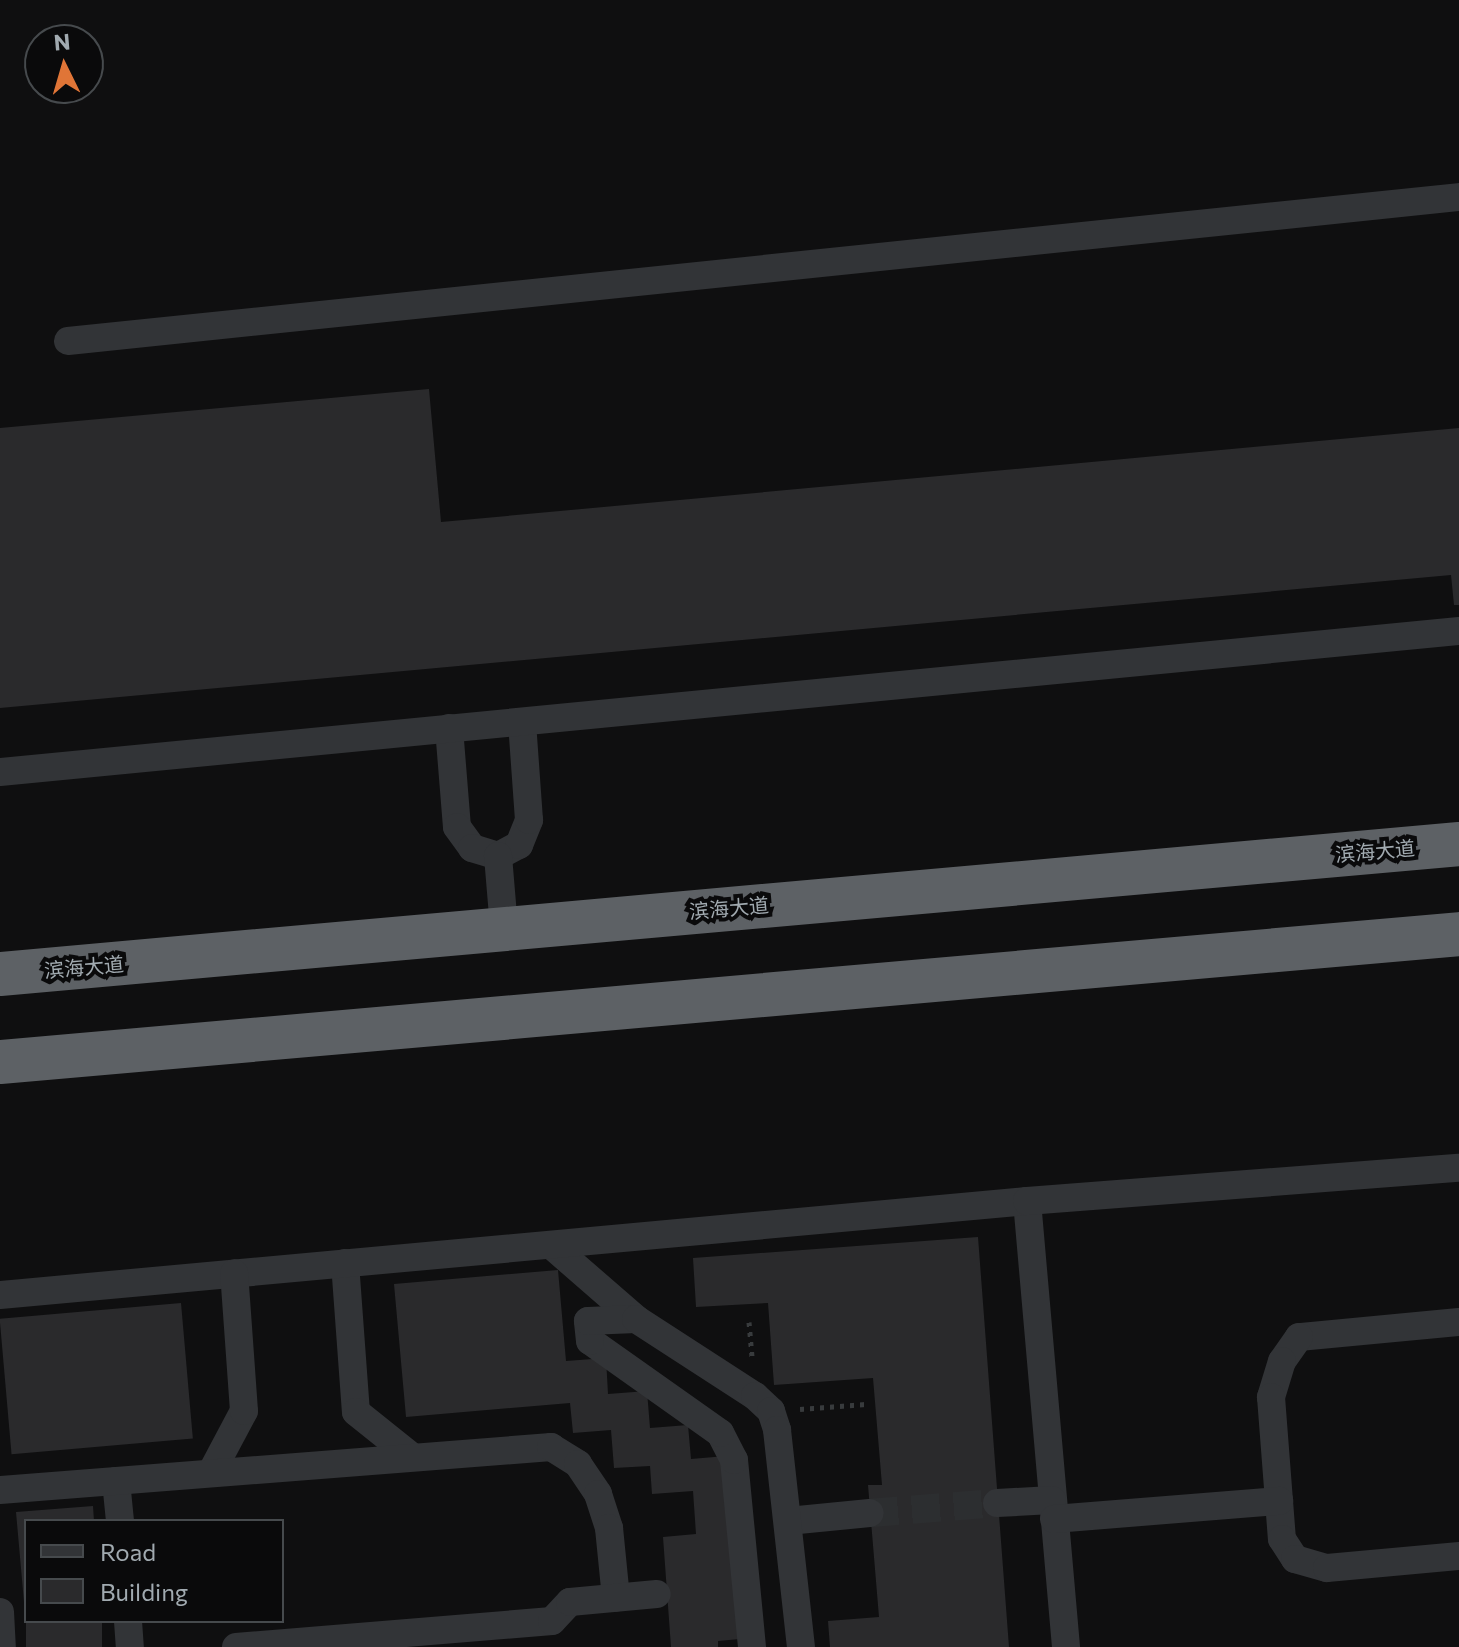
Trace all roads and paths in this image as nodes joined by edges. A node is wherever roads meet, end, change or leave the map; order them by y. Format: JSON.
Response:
{"nodes":[{"id":1,"x":1459,"y":197,"type":"edge"},
{"id":2,"x":68,"y":341,"type":"dead end"},
{"id":3,"x":1459,"y":631,"type":"edge"},
{"id":4,"x":522,"y":722,"type":"junction"},
{"id":5,"x":449,"y":728,"type":"junction"},
{"id":6,"x":0,"y":772,"type":"edge"},
{"id":7,"x":1459,"y":844,"type":"edge"},
{"id":8,"x":498,"y":856,"type":"junction"},
{"id":9,"x":504,"y":928,"type":"junction"},
{"id":10,"x":1459,"y":934,"type":"edge"},
{"id":11,"x":0,"y":974,"type":"edge"},
{"id":12,"x":0,"y":1062,"type":"edge"},
{"id":13,"x":1459,"y":1168,"type":"edge"},
{"id":14,"x":1027,"y":1201,"type":"junction"},
{"id":15,"x":551,"y":1245,"type":"junction"},
{"id":16,"x":345,"y":1263,"type":"junction"},
{"id":17,"x":234,"y":1273,"type":"junction"},
{"id":18,"x":0,"y":1295,"type":"edge"},
{"id":19,"x":636,"y":1319,"type":"junction"},
{"id":20,"x":1459,"y":1322,"type":"edge"},
{"id":21,"x":866,"y":1404,"type":"dead end"},
{"id":22,"x":771,"y":1411,"type":"junction"},
{"id":23,"x":411,"y":1456,"type":"junction"},
{"id":24,"x":211,"y":1473,"type":"junction"},
{"id":25,"x":116,"y":1481,"type":"junction"},
{"id":26,"x":0,"y":1490,"type":"edge"},
{"id":27,"x":1279,"y":1501,"type":"junction"},
{"id":28,"x":997,"y":1503,"type":"tunnel mouth"},
{"id":29,"x":1053,"y":1509,"type":"junction"},
{"id":30,"x":870,"y":1513,"type":"tunnel mouth"},
{"id":31,"x":120,"y":1519,"type":"edge"},
{"id":32,"x":788,"y":1521,"type":"junction"},
{"id":33,"x":1459,"y":1556,"type":"edge"},
{"id":34,"x":657,"y":1594,"type":"dead end"},
{"id":35,"x":616,"y":1598,"type":"junction"},
{"id":36,"x":0,"y":1612,"type":"edge"},
{"id":37,"x":128,"y":1623,"type":"edge"},
{"id":38,"x":504,"y":1636,"type":"edge"},
{"id":39,"x":2,"y":1647,"type":"edge"},
{"id":40,"x":130,"y":1647,"type":"edge"},
{"id":41,"x":236,"y":1647,"type":"edge"},
{"id":42,"x":752,"y":1647,"type":"edge"},
{"id":43,"x":801,"y":1647,"type":"edge"},
{"id":44,"x":1066,"y":1647,"type":"edge"}],
"edges":[{"from":1,"to":2,"type":"street"},
{"from":3,"to":4,"type":"street"},
{"from":4,"to":5,"type":"street"},
{"from":4,"to":8,"type":"street"},
{"from":5,"to":6,"type":"street"},
{"from":5,"to":8,"type":"street"},
{"from":7,"to":9,"type":"highway","name":"滨海大道"},
{"from":8,"to":9,"type":"street"},
{"from":9,"to":11,"type":"highway","name":"滨海大道"},
{"from":10,"to":12,"type":"highway"},
{"from":13,"to":14,"type":"street"},
{"from":14,"to":15,"type":"street"},
{"from":14,"to":29,"type":"street"},
{"from":15,"to":16,"type":"street"},
{"from":15,"to":19,"type":"street"},
{"from":16,"to":17,"type":"street"},
{"from":16,"to":23,"type":"street"},
{"from":17,"to":18,"type":"street"},
{"from":17,"to":24,"type":"street"},
{"from":19,"to":22,"type":"street"},
{"from":19,"to":42,"type":"street"},
{"from":20,"to":27,"type":"street"},
{"from":21,"to":22,"type":"path"},
{"from":22,"to":32,"type":"street"},
{"from":23,"to":24,"type":"street"},
{"from":23,"to":35,"type":"street"},
{"from":24,"to":25,"type":"street"},
{"from":25,"to":26,"type":"street"},
{"from":25,"to":31,"type":"street"},
{"from":27,"to":29,"type":"street"},
{"from":27,"to":33,"type":"street"},
{"from":28,"to":29,"type":"street"},
{"from":29,"to":44,"type":"street"},
{"from":30,"to":32,"type":"street"},
{"from":32,"to":43,"type":"street"},
{"from":34,"to":35,"type":"street"},
{"from":35,"to":38,"type":"street"},
{"from":36,"to":39,"type":"street"},
{"from":37,"to":40,"type":"street"},
{"from":38,"to":41,"type":"street"}]}
